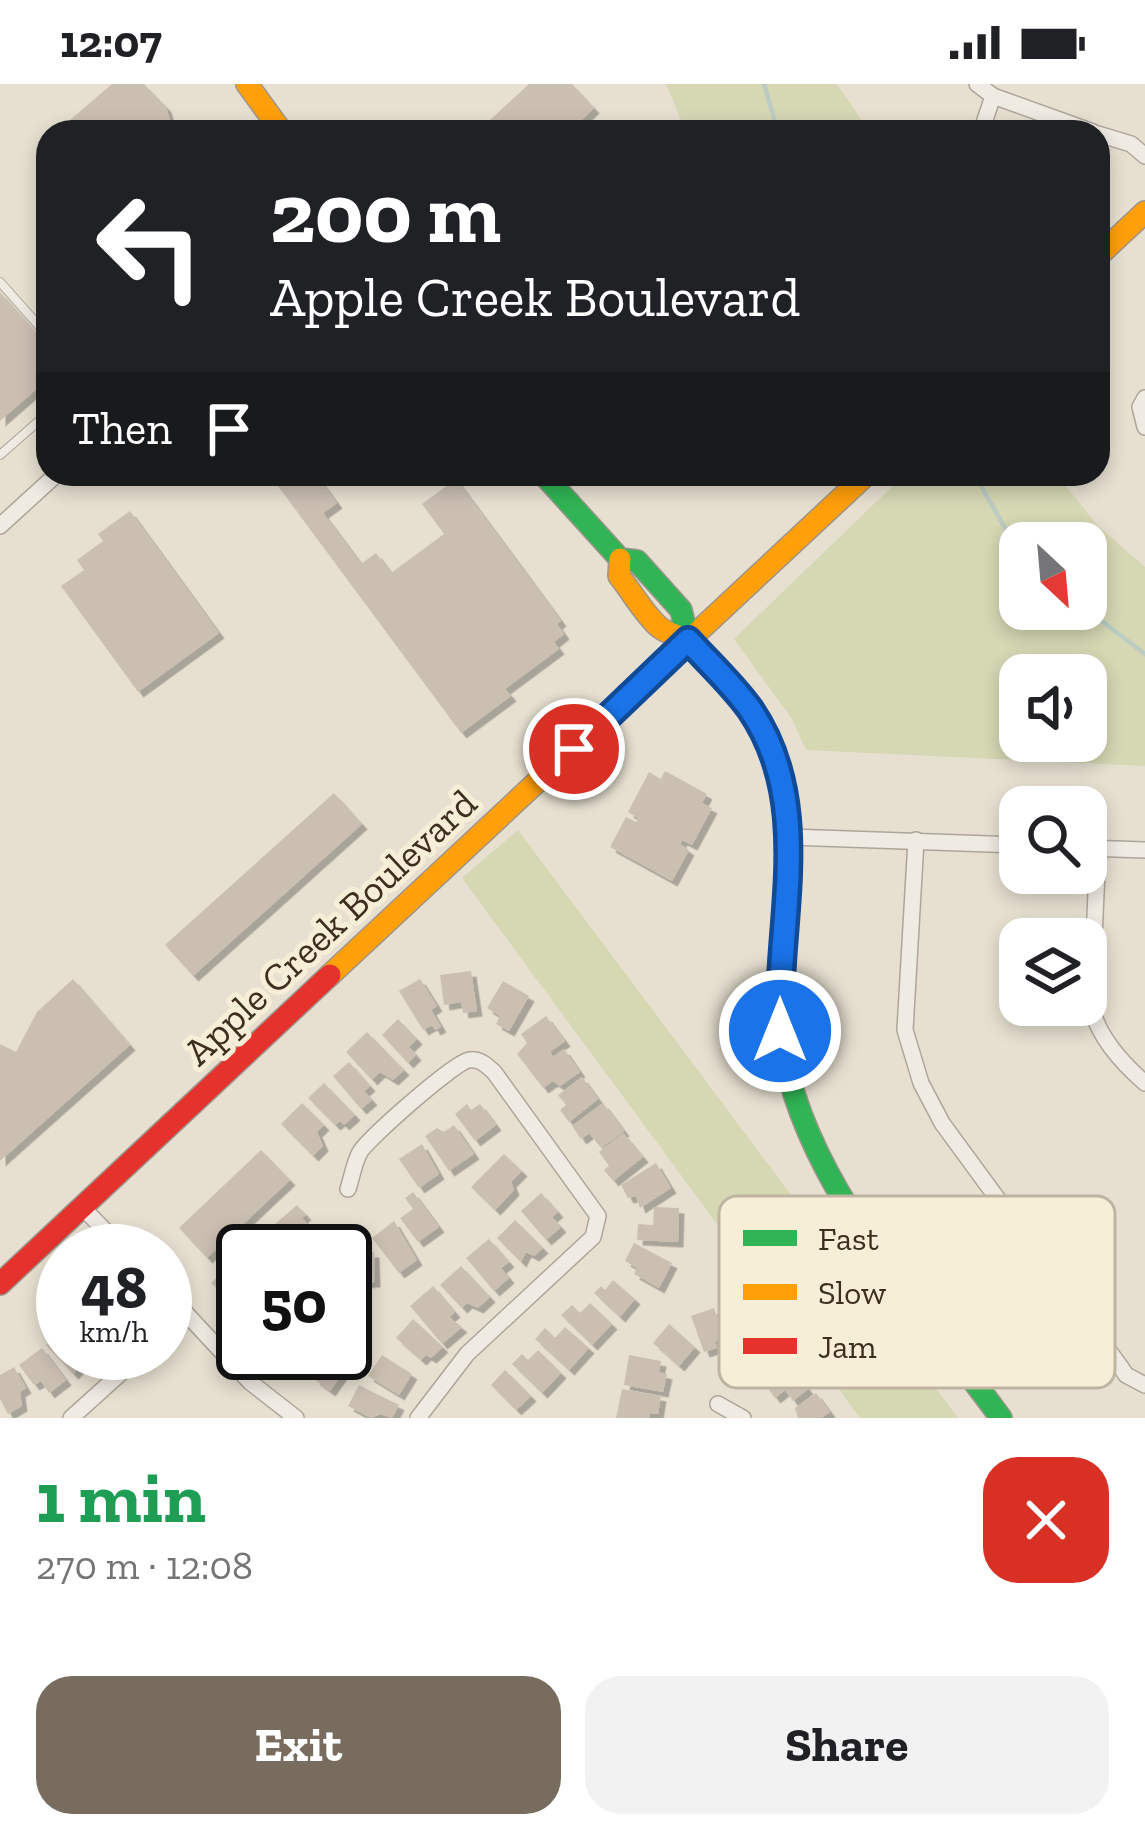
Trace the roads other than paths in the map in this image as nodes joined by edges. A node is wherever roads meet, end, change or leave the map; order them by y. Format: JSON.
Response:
{"nodes":[{"id":1,"x":247,"y":84,"type":"edge"},
{"id":2,"x":977,"y":84,"type":"edge"},
{"id":3,"x":993,"y":96,"type":"junction"},
{"id":4,"x":273,"y":120,"type":"edge"},
{"id":5,"x":985,"y":120,"type":"edge"},
{"id":6,"x":1059,"y":120,"type":"edge"},
{"id":7,"x":1110,"y":138,"type":"edge"},
{"id":8,"x":1145,"y":155,"type":"edge"},
{"id":9,"x":1145,"y":212,"type":"edge"},
{"id":10,"x":1110,"y":245,"type":"edge"},
{"id":11,"x":0,"y":281,"type":"edge"},
{"id":12,"x":36,"y":322,"type":"edge"},
{"id":13,"x":1145,"y":398,"type":"edge"},
{"id":14,"x":36,"y":424,"type":"edge"},
{"id":15,"x":1145,"y":427,"type":"edge"},
{"id":16,"x":0,"y":455,"type":"edge"},
{"id":17,"x":44,"y":486,"type":"edge"},
{"id":18,"x":554,"y":486,"type":"edge"},
{"id":19,"x":854,"y":486,"type":"edge"},
{"id":20,"x":0,"y":526,"type":"edge"},
{"id":21,"x":688,"y":640,"type":"junction"},
{"id":22,"x":790,"y":837,"type":"junction"},
{"id":23,"x":916,"y":840,"type":"junction"},
{"id":24,"x":999,"y":844,"type":"edge"},
{"id":25,"x":1107,"y":849,"type":"edge"},
{"id":26,"x":1145,"y":850,"type":"edge"},
{"id":27,"x":1092,"y":894,"type":"edge"},
{"id":28,"x":1145,"y":1083,"type":"edge"},
{"id":29,"x":349,"y":1189,"type":"dead end"},
{"id":30,"x":839,"y":1196,"type":"edge"},
{"id":31,"x":995,"y":1196,"type":"edge"},
{"id":32,"x":82,"y":1207,"type":"junction"},
{"id":33,"x":98,"y":1224,"type":"edge"},
{"id":34,"x":0,"y":1285,"type":"edge"},
{"id":35,"x":192,"y":1319,"type":"edge"},
{"id":36,"x":1115,"y":1359,"type":"edge"},
{"id":37,"x":113,"y":1380,"type":"edge"},
{"id":38,"x":1145,"y":1385,"type":"edge"},
{"id":39,"x":979,"y":1388,"type":"edge"},
{"id":40,"x":718,"y":1405,"type":"dead end"},
{"id":41,"x":71,"y":1418,"type":"edge"},
{"id":42,"x":296,"y":1418,"type":"edge"},
{"id":43,"x":418,"y":1418,"type":"edge"},
{"id":44,"x":743,"y":1418,"type":"edge"},
{"id":45,"x":1001,"y":1418,"type":"edge"}],
"edges":[{"from":1,"to":4,"type":"main road"},
{"from":2,"to":3,"type":"street"},
{"from":3,"to":5,"type":"street"},
{"from":3,"to":6,"type":"street"},
{"from":7,"to":8,"type":"street"},
{"from":9,"to":10,"type":"main road"},
{"from":11,"to":12,"type":"lane"},
{"from":13,"to":15,"type":"street"},
{"from":14,"to":16,"type":"lane"},
{"from":17,"to":20,"type":"street"},
{"from":18,"to":21,"type":"main road"},
{"from":19,"to":21,"type":"main road","name":"Apple Creek Boulevard"},
{"from":21,"to":22,"type":"main road"},
{"from":21,"to":32,"type":"main road","name":"Apple Creek Boulevard"},
{"from":22,"to":23,"type":"street"},
{"from":22,"to":30,"type":"main road"},
{"from":23,"to":24,"type":"street"},
{"from":23,"to":31,"type":"street"},
{"from":25,"to":26,"type":"street"},
{"from":27,"to":28,"type":"street"},
{"from":29,"to":43,"type":"street"},
{"from":32,"to":33,"type":"street"},
{"from":32,"to":34,"type":"main road","name":"Apple Creek Boulevard"},
{"from":35,"to":42,"type":"street"},
{"from":36,"to":38,"type":"street"},
{"from":37,"to":41,"type":"street"},
{"from":39,"to":45,"type":"main road"},
{"from":40,"to":44,"type":"street"}]}
